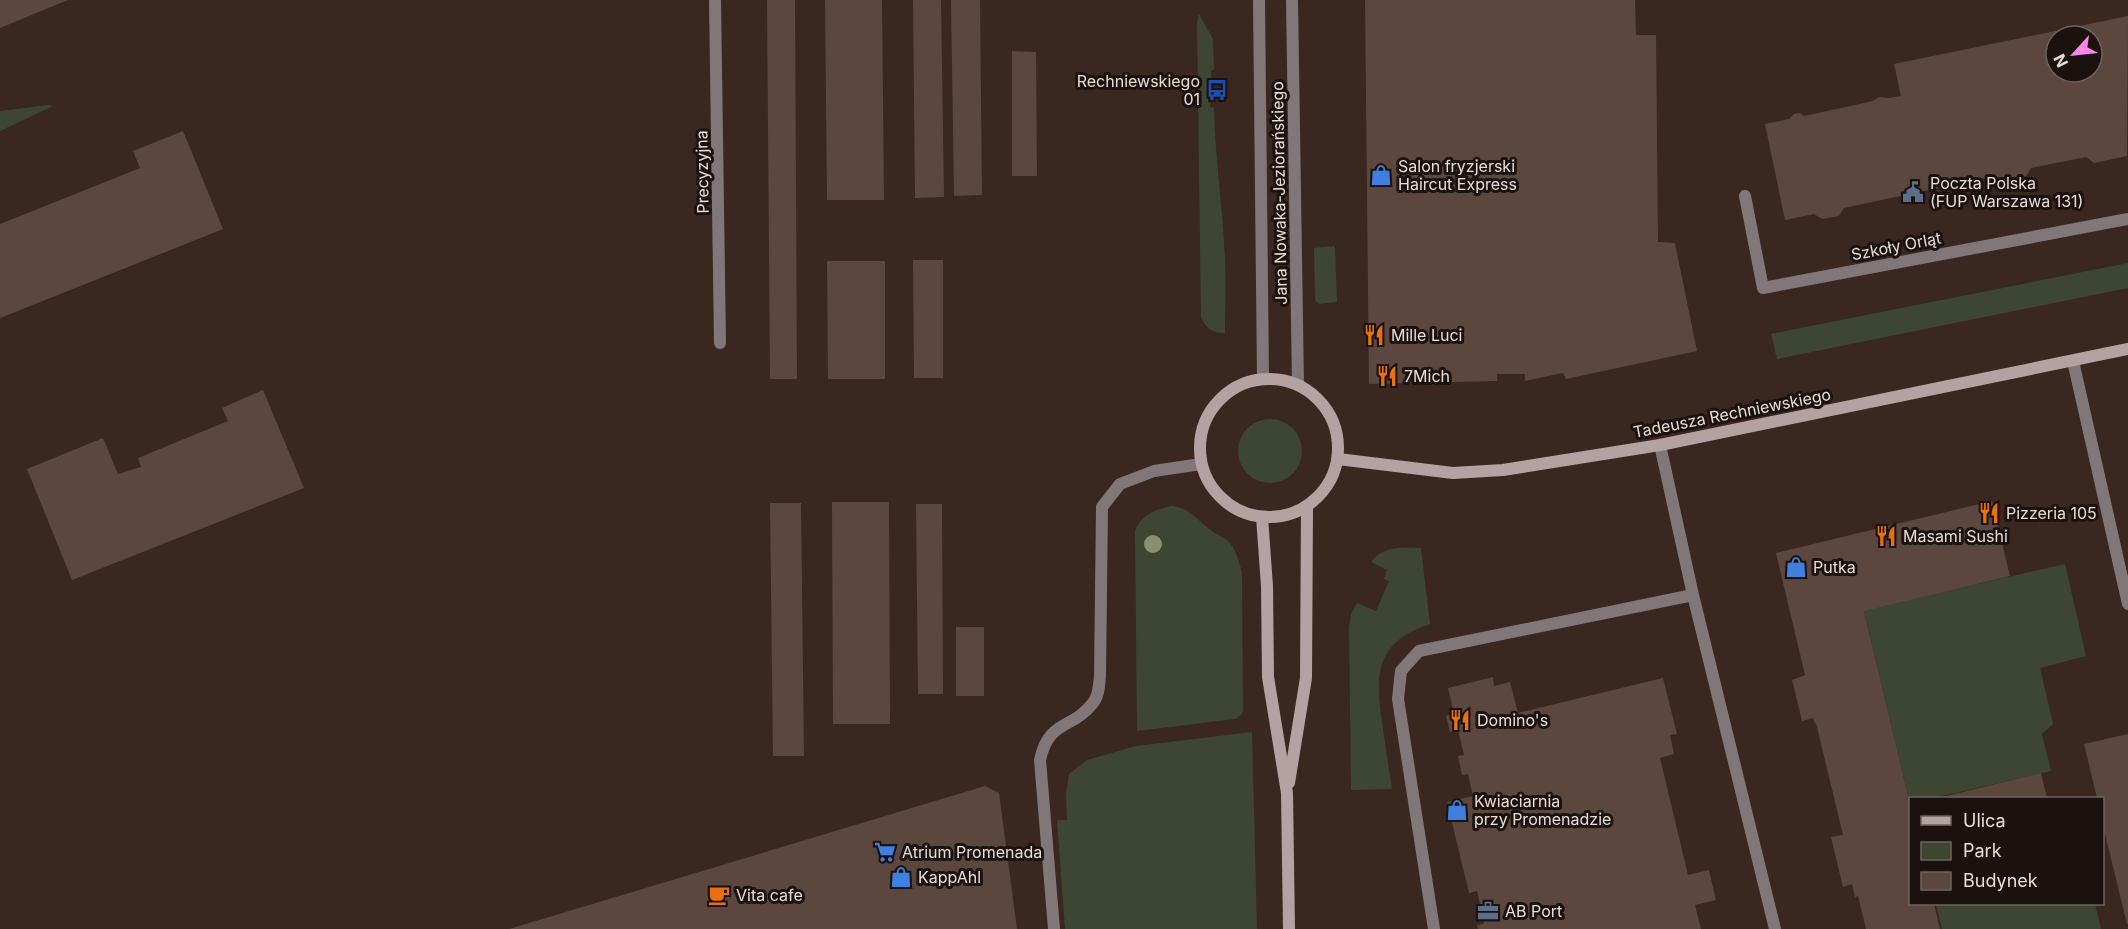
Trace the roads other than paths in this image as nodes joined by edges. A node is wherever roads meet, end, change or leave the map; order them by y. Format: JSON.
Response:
{"nodes":[{"id":1,"x":715,"y":0,"type":"edge"},
{"id":2,"x":1258,"y":0,"type":"edge"},
{"id":3,"x":1292,"y":0,"type":"edge"},
{"id":4,"x":1745,"y":196,"type":"dead end"},
{"id":5,"x":2128,"y":219,"type":"edge"},
{"id":6,"x":720,"y":343,"type":"dead end"},
{"id":7,"x":2128,"y":349,"type":"edge"},
{"id":8,"x":2073,"y":361,"type":"junction"},
{"id":9,"x":1263,"y":379,"type":"junction"},
{"id":10,"x":1298,"y":385,"type":"junction"},
{"id":11,"x":1660,"y":446,"type":"junction"},
{"id":12,"x":1338,"y":459,"type":"junction"},
{"id":13,"x":1201,"y":464,"type":"junction"},
{"id":14,"x":1306,"y":507,"type":"junction"},
{"id":15,"x":1262,"y":517,"type":"junction"},
{"id":16,"x":1693,"y":595,"type":"junction"},
{"id":17,"x":2128,"y":604,"type":"edge"},
{"id":18,"x":1287,"y":793,"type":"junction"},
{"id":19,"x":1054,"y":929,"type":"edge"},
{"id":20,"x":1289,"y":929,"type":"edge"},
{"id":21,"x":1434,"y":929,"type":"edge"},
{"id":22,"x":1775,"y":929,"type":"edge"}],
"edges":[{"from":1,"to":6,"type":"street","name":"Precyzyjna"},
{"from":2,"to":9,"type":"street","name":"Jana Nowaka-Jeziorańskiego"},
{"from":3,"to":10,"type":"street","name":"Jana Nowaka-Jeziorańskiego"},
{"from":4,"to":5,"type":"street","name":"Szkoły Orląt"},
{"from":7,"to":8,"type":"street","name":"Tadeusza Rechniewskiego"},
{"from":8,"to":11,"type":"street","name":"Tadeusza Rechniewskiego"},
{"from":8,"to":17,"type":"street"},
{"from":9,"to":10,"type":"street"},
{"from":9,"to":13,"type":"street"},
{"from":10,"to":12,"type":"street"},
{"from":11,"to":12,"type":"street","name":"Tadeusza Rechniewskiego"},
{"from":11,"to":16,"type":"street"},
{"from":12,"to":14,"type":"street"},
{"from":13,"to":15,"type":"street"},
{"from":13,"to":19,"type":"street"},
{"from":14,"to":15,"type":"street"},
{"from":14,"to":18,"type":"street"},
{"from":15,"to":18,"type":"street"},
{"from":16,"to":21,"type":"street"},
{"from":16,"to":22,"type":"street"},
{"from":18,"to":20,"type":"street"}]}
